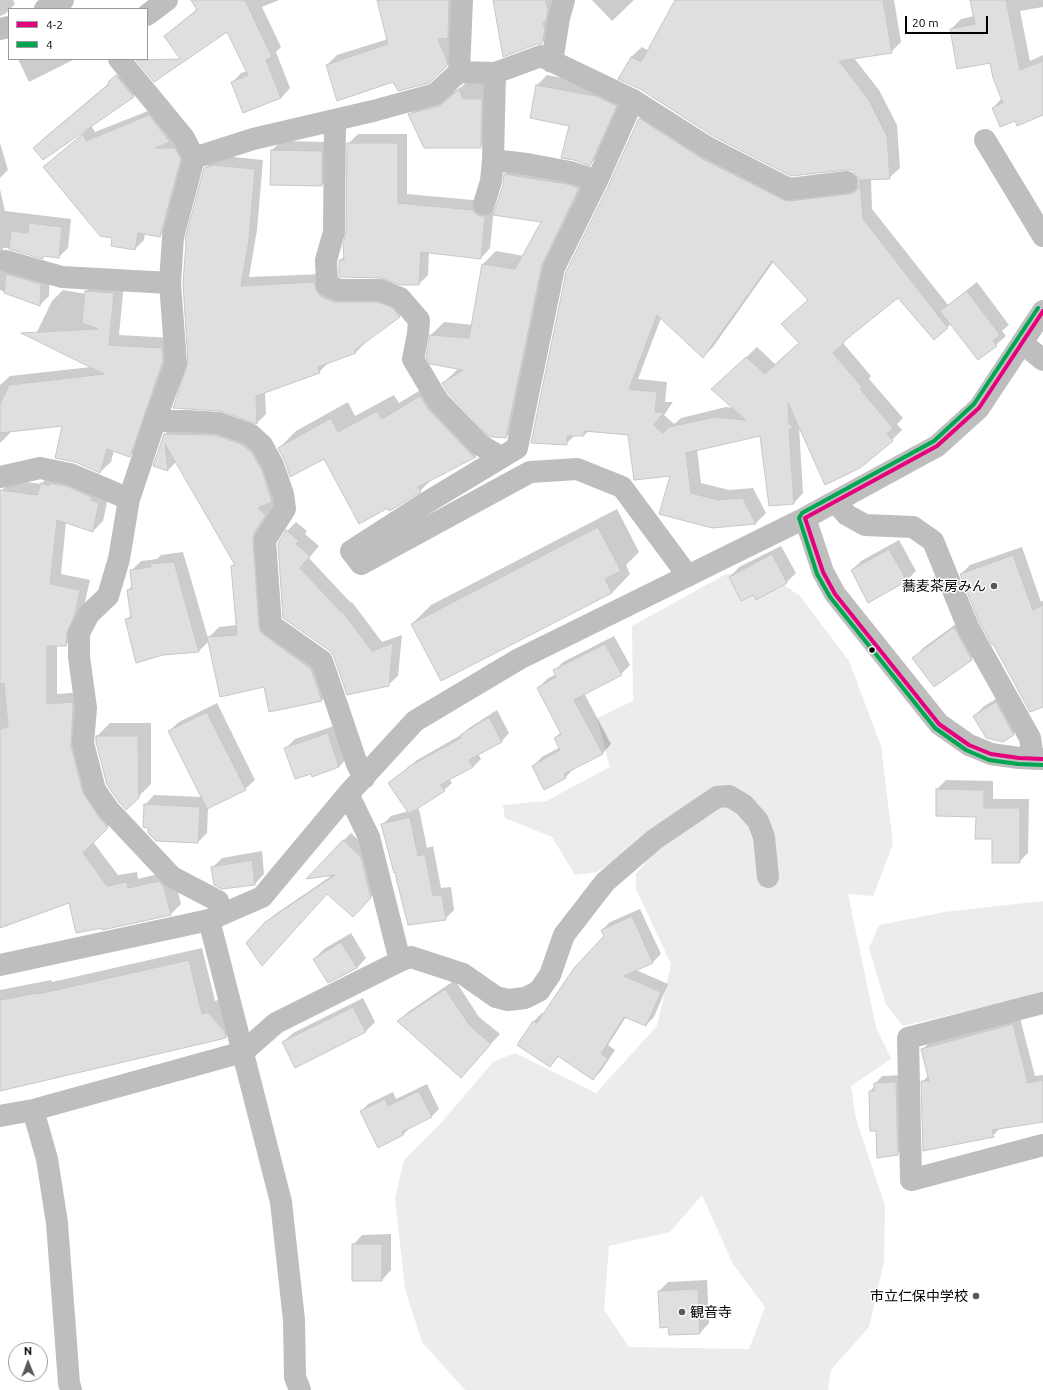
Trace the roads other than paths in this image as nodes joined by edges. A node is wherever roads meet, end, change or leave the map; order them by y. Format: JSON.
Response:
{"nodes":[{"id":1,"x":63,"y":0,"type":"edge"},
{"id":2,"x":69,"y":0,"type":"edge"},
{"id":3,"x":167,"y":0,"type":"edge"},
{"id":4,"x":462,"y":0,"type":"edge"},
{"id":5,"x":564,"y":0,"type":"edge"},
{"id":6,"x":47,"y":8,"type":"edge"},
{"id":7,"x":76,"y":8,"type":"edge"},
{"id":8,"x":148,"y":14,"type":"edge"},
{"id":9,"x":120,"y":60,"type":"edge"},
{"id":10,"x":552,"y":62,"type":"junction"},
{"id":11,"x":459,"y":72,"type":"junction"},
{"id":12,"x":495,"y":73,"type":"junction"},
{"id":13,"x":633,"y":100,"type":"junction"},
{"id":14,"x":336,"y":120,"type":"junction"},
{"id":15,"x":985,"y":140,"type":"dead end"},
{"id":16,"x":194,"y":158,"type":"junction"},
{"id":17,"x":493,"y":160,"type":"junction"},
{"id":18,"x":597,"y":181,"type":"junction"},
{"id":19,"x":847,"y":182,"type":"dead end"},
{"id":20,"x":484,"y":204,"type":"dead end"},
{"id":21,"x":1043,"y":236,"type":"edge"},
{"id":22,"x":6,"y":260,"type":"dead end"},
{"id":23,"x":170,"y":283,"type":"junction"},
{"id":24,"x":1043,"y":311,"type":"edge"},
{"id":25,"x":1022,"y":343,"type":"junction"},
{"id":26,"x":1043,"y":360,"type":"edge"},
{"id":27,"x":155,"y":421,"type":"junction"},
{"id":28,"x":502,"y":457,"type":"junction"},
{"id":29,"x":0,"y":477,"type":"edge"},
{"id":30,"x":129,"y":499,"type":"junction"},
{"id":31,"x":835,"y":502,"type":"junction"},
{"id":32,"x":805,"y":518,"type":"junction"},
{"id":33,"x":688,"y":576,"type":"junction"},
{"id":34,"x":1038,"y":759,"type":"edge"},
{"id":35,"x":364,"y":778,"type":"junction"},
{"id":36,"x":348,"y":794,"type":"junction"},
{"id":37,"x":768,"y":877,"type":"dead end"},
{"id":38,"x":216,"y":917,"type":"junction"},
{"id":39,"x":400,"y":961,"type":"junction"},
{"id":40,"x":0,"y":965,"type":"edge"},
{"id":41,"x":1043,"y":1003,"type":"edge"},
{"id":42,"x":243,"y":1052,"type":"junction"},
{"id":43,"x":33,"y":1110,"type":"junction"},
{"id":44,"x":0,"y":1116,"type":"edge"},
{"id":45,"x":1043,"y":1145,"type":"edge"},
{"id":46,"x":71,"y":1390,"type":"edge"},
{"id":47,"x":300,"y":1390,"type":"edge"}],
"edges":[{"from":1,"to":6,"type":"street"},
{"from":2,"to":7,"type":"street"},
{"from":3,"to":8,"type":"street"},
{"from":4,"to":11,"type":"street"},
{"from":5,"to":10,"type":"street"},
{"from":9,"to":16,"type":"street"},
{"from":10,"to":12,"type":"street"},
{"from":10,"to":13,"type":"street"},
{"from":11,"to":12,"type":"street"},
{"from":11,"to":14,"type":"street"},
{"from":12,"to":17,"type":"street"},
{"from":13,"to":18,"type":"street"},
{"from":13,"to":19,"type":"street"},
{"from":14,"to":16,"type":"street"},
{"from":14,"to":28,"type":"street"},
{"from":15,"to":21,"type":"street"},
{"from":16,"to":23,"type":"street"},
{"from":17,"to":18,"type":"street"},
{"from":17,"to":20,"type":"street"},
{"from":18,"to":28,"type":"street"},
{"from":22,"to":23,"type":"street"},
{"from":23,"to":27,"type":"street"},
{"from":24,"to":25,"type":"street"},
{"from":25,"to":26,"type":"street"},
{"from":25,"to":31,"type":"street"},
{"from":27,"to":30,"type":"street"},
{"from":27,"to":35,"type":"street"},
{"from":28,"to":33,"type":"street"},
{"from":29,"to":30,"type":"street"},
{"from":30,"to":38,"type":"street"},
{"from":31,"to":32,"type":"street"},
{"from":31,"to":34,"type":"street"},
{"from":32,"to":33,"type":"street"},
{"from":32,"to":34,"type":"street"},
{"from":33,"to":35,"type":"street"},
{"from":35,"to":36,"type":"street"},
{"from":36,"to":38,"type":"street"},
{"from":36,"to":39,"type":"street"},
{"from":37,"to":39,"type":"street"},
{"from":38,"to":40,"type":"street"},
{"from":38,"to":42,"type":"street"},
{"from":39,"to":42,"type":"street"},
{"from":41,"to":45,"type":"street"},
{"from":42,"to":43,"type":"street"},
{"from":42,"to":47,"type":"street"},
{"from":43,"to":44,"type":"street"},
{"from":43,"to":46,"type":"street"}]}
